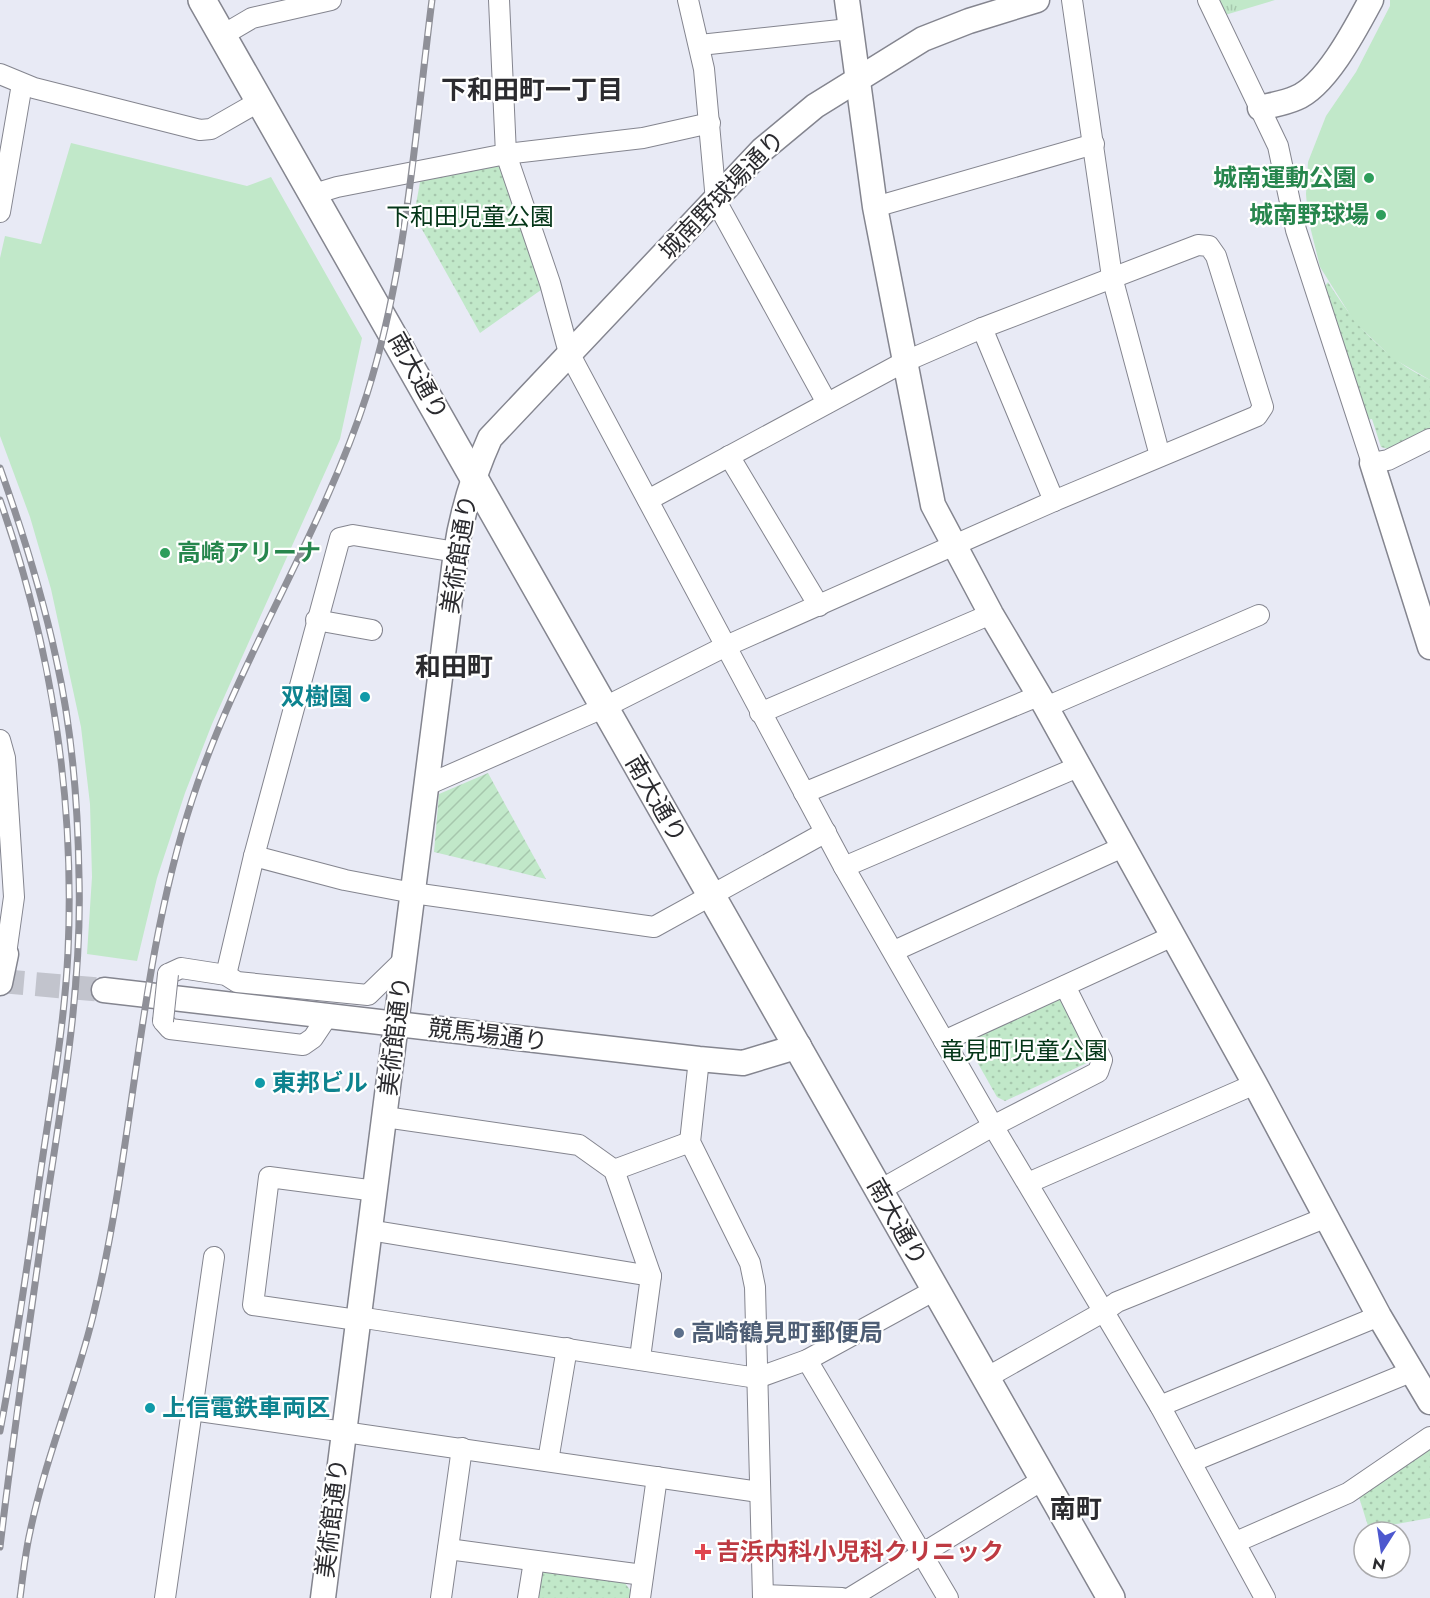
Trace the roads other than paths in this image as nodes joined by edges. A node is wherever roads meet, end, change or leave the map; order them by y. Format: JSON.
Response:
{"nodes":[{"id":1,"x":202,"y":0,"type":"edge"},
{"id":2,"x":331,"y":0,"type":"edge"},
{"id":3,"x":499,"y":0,"type":"edge"},
{"id":4,"x":688,"y":0,"type":"edge"},
{"id":5,"x":847,"y":0,"type":"edge"},
{"id":6,"x":1072,"y":0,"type":"edge"},
{"id":7,"x":1208,"y":0,"type":"edge"},
{"id":8,"x":1371,"y":0,"type":"edge"},
{"id":9,"x":1025,"y":1,"type":"edge"},
{"id":10,"x":849,"y":29,"type":"junction"},
{"id":11,"x":223,"y":35,"type":"junction"},
{"id":12,"x":700,"y":45,"type":"junction"},
{"id":13,"x":0,"y":74,"type":"edge"},
{"id":14,"x":856,"y":79,"type":"junction"},
{"id":15,"x":22,"y":84,"type":"junction"},
{"id":16,"x":260,"y":101,"type":"junction"},
{"id":17,"x":1260,"y":108,"type":"junction"},
{"id":18,"x":710,"y":123,"type":"junction"},
{"id":19,"x":1094,"y":144,"type":"junction"},
{"id":20,"x":506,"y":154,"type":"junction"},
{"id":21,"x":314,"y":194,"type":"junction"},
{"id":22,"x":716,"y":201,"type":"junction"},
{"id":23,"x":875,"y":207,"type":"junction"},
{"id":24,"x":0,"y":212,"type":"edge"},
{"id":25,"x":1112,"y":277,"type":"junction"},
{"id":26,"x":982,"y":328,"type":"junction"},
{"id":27,"x":569,"y":353,"type":"junction"},
{"id":28,"x":904,"y":362,"type":"junction"},
{"id":29,"x":827,"y":403,"type":"junction"},
{"id":30,"x":1430,"y":439,"type":"edge"},
{"id":31,"x":729,"y":456,"type":"junction"},
{"id":32,"x":1160,"y":456,"type":"junction"},
{"id":33,"x":1372,"y":463,"type":"junction"},
{"id":34,"x":473,"y":475,"type":"junction"},
{"id":35,"x":648,"y":500,"type":"junction"},
{"id":36,"x":1054,"y":501,"type":"junction"},
{"id":37,"x":954,"y":547,"type":"junction"},
{"id":38,"x":456,"y":552,"type":"junction"},
{"id":39,"x":819,"y":606,"type":"junction"},
{"id":40,"x":991,"y":614,"type":"junction"},
{"id":41,"x":1259,"y":615,"type":"dead end"},
{"id":42,"x":316,"y":620,"type":"junction"},
{"id":43,"x":372,"y":630,"type":"dead end"},
{"id":44,"x":1430,"y":647,"type":"edge"},
{"id":45,"x":724,"y":648,"type":"junction"},
{"id":46,"x":1042,"y":702,"type":"junction"},
{"id":47,"x":603,"y":708,"type":"junction"},
{"id":48,"x":760,"y":713,"type":"junction"},
{"id":49,"x":0,"y":740,"type":"edge"},
{"id":50,"x":1078,"y":767,"type":"junction"},
{"id":51,"x":427,"y":785,"type":"junction"},
{"id":52,"x":804,"y":793,"type":"junction"},
{"id":53,"x":825,"y":832,"type":"junction"},
{"id":54,"x":1123,"y":847,"type":"junction"},
{"id":55,"x":254,"y":856,"type":"junction"},
{"id":56,"x":844,"y":867,"type":"junction"},
{"id":57,"x":413,"y":893,"type":"junction"},
{"id":58,"x":711,"y":895,"type":"junction"},
{"id":59,"x":1173,"y":936,"type":"junction"},
{"id":60,"x":894,"y":951,"type":"junction"},
{"id":61,"x":3,"y":954,"type":"edge"},
{"id":62,"x":404,"y":960,"type":"junction"},
{"id":63,"x":226,"y":975,"type":"junction"},
{"id":64,"x":0,"y":983,"type":"edge"},
{"id":65,"x":1065,"y":986,"type":"junction"},
{"id":66,"x":104,"y":990,"type":"tunnel mouth"},
{"id":67,"x":327,"y":1017,"type":"junction"},
{"id":68,"x":397,"y":1024,"type":"junction"},
{"id":69,"x":944,"y":1041,"type":"junction"},
{"id":70,"x":799,"y":1046,"type":"junction"},
{"id":71,"x":699,"y":1059,"type":"junction"},
{"id":72,"x":1255,"y":1084,"type":"junction"},
{"id":73,"x":385,"y":1117,"type":"junction"},
{"id":74,"x":993,"y":1126,"type":"junction"},
{"id":75,"x":690,"y":1142,"type":"junction"},
{"id":76,"x":614,"y":1170,"type":"junction"},
{"id":77,"x":1028,"y":1183,"type":"junction"},
{"id":78,"x":880,"y":1190,"type":"junction"},
{"id":79,"x":376,"y":1191,"type":"junction"},
{"id":80,"x":1327,"y":1217,"type":"junction"},
{"id":81,"x":369,"y":1230,"type":"junction"},
{"id":82,"x":214,"y":1257,"type":"dead end"},
{"id":83,"x":651,"y":1276,"type":"junction"},
{"id":84,"x":935,"y":1290,"type":"junction"},
{"id":85,"x":1103,"y":1312,"type":"junction"},
{"id":86,"x":1379,"y":1316,"type":"junction"},
{"id":87,"x":358,"y":1319,"type":"junction"},
{"id":88,"x":567,"y":1348,"type":"junction"},
{"id":89,"x":640,"y":1358,"type":"junction"},
{"id":90,"x":807,"y":1360,"type":"junction"},
{"id":91,"x":1413,"y":1371,"type":"junction"},
{"id":92,"x":757,"y":1378,"type":"junction"},
{"id":93,"x":986,"y":1378,"type":"junction"},
{"id":94,"x":1430,"y":1402,"type":"edge"},
{"id":95,"x":1160,"y":1406,"type":"junction"},
{"id":96,"x":192,"y":1410,"type":"junction"},
{"id":97,"x":342,"y":1431,"type":"junction"},
{"id":98,"x":1430,"y":1437,"type":"edge"},
{"id":99,"x":462,"y":1448,"type":"junction"},
{"id":100,"x":548,"y":1461,"type":"junction"},
{"id":101,"x":1191,"y":1462,"type":"junction"},
{"id":102,"x":657,"y":1477,"type":"junction"},
{"id":103,"x":1044,"y":1479,"type":"junction"},
{"id":104,"x":759,"y":1492,"type":"junction"},
{"id":105,"x":1236,"y":1542,"type":"junction"},
{"id":106,"x":448,"y":1549,"type":"junction"},
{"id":107,"x":923,"y":1553,"type":"junction"},
{"id":108,"x":534,"y":1561,"type":"junction"},
{"id":109,"x":643,"y":1575,"type":"junction"},
{"id":110,"x":763,"y":1596,"type":"edge"},
{"id":111,"x":1263,"y":1597,"type":"edge"},
{"id":112,"x":165,"y":1598,"type":"edge"},
{"id":113,"x":323,"y":1598,"type":"edge"},
{"id":114,"x":441,"y":1598,"type":"edge"},
{"id":115,"x":528,"y":1598,"type":"edge"},
{"id":116,"x":640,"y":1598,"type":"edge"},
{"id":117,"x":842,"y":1598,"type":"edge"},
{"id":118,"x":850,"y":1598,"type":"edge"},
{"id":119,"x":948,"y":1598,"type":"edge"},
{"id":120,"x":1111,"y":1598,"type":"edge"}],
"edges":[{"from":1,"to":11,"type":"main road","name":"南大通り"},
{"from":2,"to":11,"type":"street"},
{"from":3,"to":20,"type":"street"},
{"from":4,"to":12,"type":"street"},
{"from":5,"to":10,"type":"street"},
{"from":6,"to":19,"type":"street"},
{"from":7,"to":17,"type":"street"},
{"from":8,"to":17,"type":"street"},
{"from":9,"to":14,"type":"street","name":"城南野球場通り"},
{"from":10,"to":12,"type":"street"},
{"from":10,"to":14,"type":"street"},
{"from":11,"to":16,"type":"main road","name":"南大通り"},
{"from":12,"to":18,"type":"street"},
{"from":13,"to":15,"type":"street"},
{"from":14,"to":22,"type":"street","name":"城南野球場通り"},
{"from":14,"to":23,"type":"street"},
{"from":15,"to":16,"type":"street"},
{"from":15,"to":24,"type":"street"},
{"from":16,"to":21,"type":"main road","name":"南大通り"},
{"from":17,"to":33,"type":"street"},
{"from":18,"to":20,"type":"street"},
{"from":18,"to":22,"type":"street"},
{"from":19,"to":23,"type":"street"},
{"from":19,"to":25,"type":"street"},
{"from":20,"to":21,"type":"street"},
{"from":20,"to":27,"type":"street"},
{"from":21,"to":34,"type":"main road","name":"南大通り"},
{"from":22,"to":27,"type":"street","name":"城南野球場通り"},
{"from":22,"to":29,"type":"street"},
{"from":23,"to":28,"type":"street"},
{"from":25,"to":26,"type":"street"},
{"from":25,"to":32,"type":"street"},
{"from":25,"to":32,"type":"street"},
{"from":26,"to":28,"type":"street"},
{"from":26,"to":36,"type":"street"},
{"from":27,"to":34,"type":"street","name":"城南野球場通り"},
{"from":27,"to":35,"type":"street"},
{"from":28,"to":29,"type":"street"},
{"from":28,"to":37,"type":"street"},
{"from":29,"to":31,"type":"street"},
{"from":30,"to":33,"type":"street"},
{"from":31,"to":35,"type":"street"},
{"from":31,"to":39,"type":"street"},
{"from":32,"to":36,"type":"street"},
{"from":33,"to":44,"type":"street"},
{"from":34,"to":38,"type":"street","name":"美術館通り"},
{"from":34,"to":47,"type":"main road","name":"南大通り"},
{"from":35,"to":45,"type":"street"},
{"from":36,"to":37,"type":"street"},
{"from":37,"to":39,"type":"street"},
{"from":37,"to":40,"type":"street"},
{"from":38,"to":42,"type":"street"},
{"from":38,"to":51,"type":"street","name":"美術館通り"},
{"from":39,"to":45,"type":"street"},
{"from":40,"to":46,"type":"street"},
{"from":40,"to":48,"type":"street"},
{"from":41,"to":46,"type":"street"},
{"from":42,"to":43,"type":"street"},
{"from":42,"to":55,"type":"street"},
{"from":45,"to":47,"type":"street"},
{"from":45,"to":48,"type":"street"},
{"from":46,"to":50,"type":"street"},
{"from":46,"to":52,"type":"street"},
{"from":47,"to":51,"type":"street"},
{"from":47,"to":58,"type":"main road","name":"南大通り"},
{"from":48,"to":52,"type":"street"},
{"from":49,"to":61,"type":"street"},
{"from":50,"to":54,"type":"street"},
{"from":50,"to":56,"type":"street"},
{"from":51,"to":57,"type":"street","name":"美術館通り"},
{"from":52,"to":53,"type":"street"},
{"from":53,"to":56,"type":"street"},
{"from":53,"to":58,"type":"street"},
{"from":54,"to":59,"type":"street"},
{"from":54,"to":60,"type":"street"},
{"from":55,"to":57,"type":"street"},
{"from":55,"to":63,"type":"street"},
{"from":56,"to":60,"type":"street"},
{"from":57,"to":58,"type":"street"},
{"from":57,"to":62,"type":"street","name":"美術館通り"},
{"from":58,"to":70,"type":"main road","name":"南大通り"},
{"from":59,"to":65,"type":"street"},
{"from":59,"to":72,"type":"street"},
{"from":60,"to":69,"type":"street"},
{"from":61,"to":64,"type":"street"},
{"from":62,"to":63,"type":"street"},
{"from":62,"to":68,"type":"street","name":"美術館通り"},
{"from":63,"to":67,"type":"street","bridge":true},
{"from":65,"to":69,"type":"street"},
{"from":65,"to":74,"type":"street"},
{"from":66,"to":67,"type":"street","name":"競馬場通り"},
{"from":67,"to":68,"type":"street","name":"競馬場通り"},
{"from":68,"to":71,"type":"street","name":"競馬場通り"},
{"from":68,"to":73,"type":"street","name":"美術館通り"},
{"from":69,"to":74,"type":"street"},
{"from":70,"to":71,"type":"street","name":"競馬場通り"},
{"from":70,"to":78,"type":"main road","name":"南大通り"},
{"from":71,"to":75,"type":"street"},
{"from":72,"to":77,"type":"street"},
{"from":72,"to":80,"type":"street"},
{"from":73,"to":76,"type":"street"},
{"from":73,"to":79,"type":"street","name":"美術館通り"},
{"from":74,"to":77,"type":"street"},
{"from":74,"to":78,"type":"street"},
{"from":75,"to":76,"type":"street"},
{"from":75,"to":92,"type":"street"},
{"from":76,"to":83,"type":"street"},
{"from":77,"to":85,"type":"street"},
{"from":78,"to":84,"type":"main road","name":"南大通り"},
{"from":79,"to":81,"type":"street","name":"美術館通り"},
{"from":79,"to":87,"type":"street"},
{"from":80,"to":85,"type":"street"},
{"from":80,"to":86,"type":"street"},
{"from":81,"to":83,"type":"street"},
{"from":81,"to":87,"type":"street","name":"美術館通り"},
{"from":82,"to":96,"type":"street"},
{"from":83,"to":89,"type":"street"},
{"from":84,"to":90,"type":"street"},
{"from":84,"to":93,"type":"main road","name":"南大通り"},
{"from":85,"to":93,"type":"street"},
{"from":85,"to":95,"type":"street"},
{"from":86,"to":91,"type":"street"},
{"from":86,"to":95,"type":"street"},
{"from":87,"to":88,"type":"street"},
{"from":87,"to":97,"type":"street","name":"美術館通り"},
{"from":88,"to":89,"type":"street"},
{"from":88,"to":100,"type":"street"},
{"from":89,"to":92,"type":"street"},
{"from":90,"to":92,"type":"street"},
{"from":90,"to":107,"type":"street"},
{"from":91,"to":94,"type":"street"},
{"from":91,"to":101,"type":"street"},
{"from":92,"to":104,"type":"street"},
{"from":93,"to":103,"type":"main road","name":"南大通り"},
{"from":95,"to":101,"type":"street"},
{"from":96,"to":97,"type":"street"},
{"from":96,"to":112,"type":"street"},
{"from":97,"to":99,"type":"street"},
{"from":97,"to":113,"type":"street","name":"美術館通り"},
{"from":98,"to":105,"type":"street"},
{"from":99,"to":100,"type":"street"},
{"from":99,"to":106,"type":"street"},
{"from":100,"to":102,"type":"street"},
{"from":101,"to":105,"type":"street"},
{"from":102,"to":104,"type":"street"},
{"from":102,"to":109,"type":"street"},
{"from":103,"to":107,"type":"street"},
{"from":103,"to":120,"type":"main road","name":"南大通り"},
{"from":104,"to":110,"type":"street"},
{"from":105,"to":111,"type":"street"},
{"from":106,"to":108,"type":"street"},
{"from":106,"to":114,"type":"street"},
{"from":107,"to":118,"type":"street"},
{"from":107,"to":119,"type":"street"},
{"from":108,"to":109,"type":"street"},
{"from":108,"to":115,"type":"street"},
{"from":109,"to":116,"type":"street"},
{"from":110,"to":117,"type":"street"}]}
